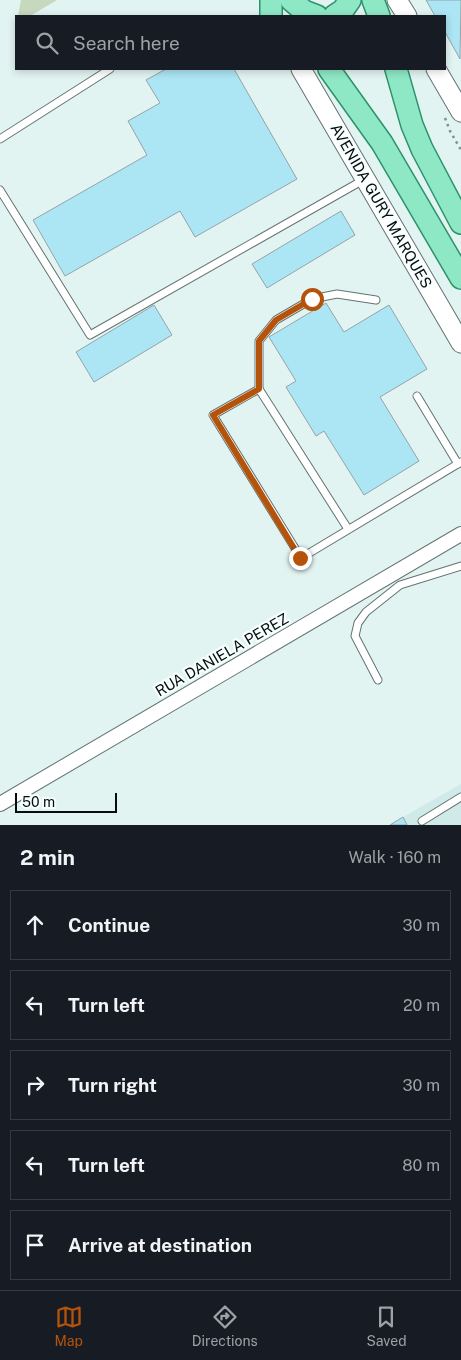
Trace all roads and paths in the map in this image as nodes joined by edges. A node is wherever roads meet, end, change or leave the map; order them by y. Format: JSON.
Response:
{"nodes":[{"id":1,"x":261,"y":0,"type":"edge"},
{"id":2,"x":271,"y":0,"type":"edge"},
{"id":3,"x":277,"y":0,"type":"edge"},
{"id":4,"x":291,"y":0,"type":"edge"},
{"id":5,"x":350,"y":0,"type":"edge"},
{"id":6,"x":373,"y":0,"type":"edge"},
{"id":7,"x":397,"y":0,"type":"edge"},
{"id":8,"x":270,"y":15,"type":"edge"},
{"id":9,"x":271,"y":15,"type":"edge"},
{"id":10,"x":290,"y":15,"type":"edge"},
{"id":11,"x":314,"y":15,"type":"edge"},
{"id":12,"x":336,"y":15,"type":"edge"},
{"id":13,"x":379,"y":15,"type":"edge"},
{"id":14,"x":405,"y":15,"type":"edge"},
{"id":15,"x":108,"y":70,"type":"edge"},
{"id":16,"x":302,"y":70,"type":"edge"},
{"id":17,"x":330,"y":70,"type":"edge"},
{"id":18,"x":396,"y":70,"type":"edge"},
{"id":19,"x":437,"y":70,"type":"edge"},
{"id":20,"x":461,"y":112,"type":"edge"},
{"id":21,"x":0,"y":139,"type":"edge"},
{"id":22,"x":365,"y":179,"type":"junction"},
{"id":23,"x":0,"y":190,"type":"edge"},
{"id":24,"x":461,"y":222,"type":"edge"},
{"id":25,"x":461,"y":278,"type":"edge"},
{"id":26,"x":376,"y":300,"type":"dead end"},
{"id":27,"x":461,"y":343,"type":"edge"},
{"id":28,"x":259,"y":389,"type":"junction"},
{"id":29,"x":417,"y":396,"type":"dead end"},
{"id":30,"x":460,"y":463,"type":"edge"},
{"id":31,"x":348,"y":529,"type":"junction"},
{"id":32,"x":461,"y":534,"type":"edge"},
{"id":33,"x":461,"y":566,"type":"edge"},
{"id":34,"x":378,"y":680,"type":"dead end"},
{"id":35,"x":461,"y":797,"type":"edge"},
{"id":36,"x":0,"y":804,"type":"edge"},
{"id":37,"x":422,"y":821,"type":"dead end"}],
"edges":[{"from":1,"to":8,"type":"main road"},
{"from":2,"to":9,"type":"main road"},
{"from":3,"to":10,"type":"main road"},
{"from":4,"to":11,"type":"main road"},
{"from":5,"to":12,"type":"main road"},
{"from":6,"to":13,"type":"main road"},
{"from":7,"to":14,"type":"main road"},
{"from":15,"to":21,"type":"lane"},
{"from":16,"to":22,"type":"main road","name":"AVENIDA GURY MARQUES"},
{"from":17,"to":25,"type":"main road","name":"AVENIDA GURY MARQUES"},
{"from":18,"to":24,"type":"main road"},
{"from":19,"to":20,"type":"main road"},
{"from":22,"to":23,"type":"lane"},
{"from":22,"to":27,"type":"main road","name":"AVENIDA GURY MARQUES"},
{"from":26,"to":28,"type":"lane"},
{"from":28,"to":31,"type":"lane"},
{"from":28,"to":31,"type":"lane"},
{"from":29,"to":30,"type":"lane"},
{"from":30,"to":31,"type":"lane"},
{"from":32,"to":36,"type":"street","name":"RUA DANIELA PEREZ"},
{"from":33,"to":34,"type":"lane"},
{"from":35,"to":37,"type":"lane"}]}
